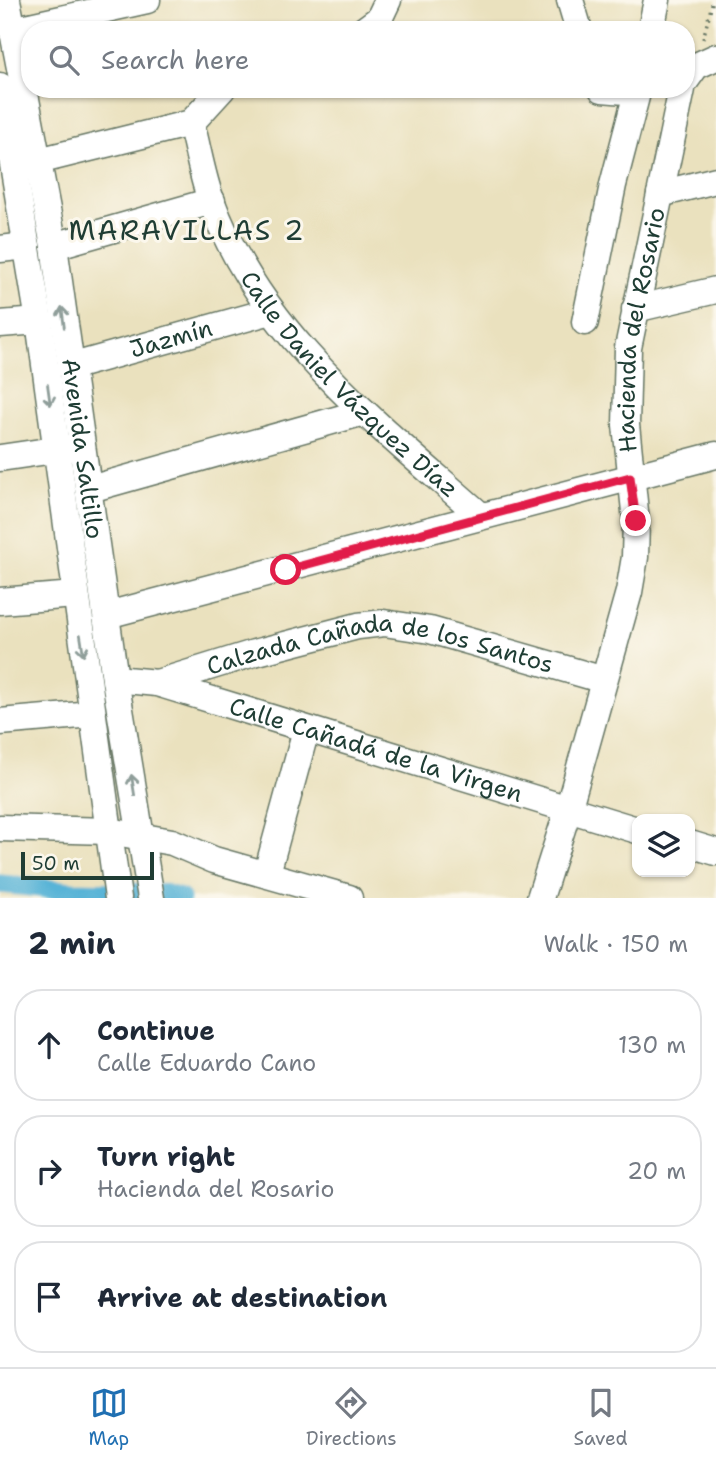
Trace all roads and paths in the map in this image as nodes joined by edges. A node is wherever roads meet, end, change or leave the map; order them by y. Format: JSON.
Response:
{"nodes":[{"id":1,"x":7,"y":0,"type":"edge"},
{"id":2,"x":147,"y":0,"type":"edge"},
{"id":3,"x":388,"y":0,"type":"edge"},
{"id":4,"x":570,"y":0,"type":"edge"},
{"id":5,"x":657,"y":0,"type":"edge"},
{"id":6,"x":713,"y":0,"type":"edge"},
{"id":7,"x":52,"y":21,"type":"edge"},
{"id":8,"x":376,"y":21,"type":"edge"},
{"id":9,"x":576,"y":21,"type":"edge"},
{"id":10,"x":653,"y":21,"type":"edge"},
{"id":11,"x":21,"y":28,"type":"edge"},
{"id":12,"x":12,"y":30,"type":"junction"},
{"id":13,"x":699,"y":68,"type":"edge"},
{"id":14,"x":21,"y":75,"type":"edge"},
{"id":15,"x":0,"y":86,"type":"edge"},
{"id":16,"x":25,"y":98,"type":"edge"},
{"id":17,"x":214,"y":98,"type":"edge"},
{"id":18,"x":636,"y":98,"type":"edge"},
{"id":19,"x":680,"y":98,"type":"edge"},
{"id":20,"x":191,"y":123,"type":"junction"},
{"id":21,"x":4,"y":128,"type":"edge"},
{"id":22,"x":38,"y":161,"type":"junction"},
{"id":23,"x":716,"y":180,"type":"edge"},
{"id":24,"x":660,"y":194,"type":"junction"},
{"id":25,"x":212,"y":201,"type":"junction"},
{"id":26,"x":27,"y":246,"type":"junction"},
{"id":27,"x":54,"y":246,"type":"junction"},
{"id":28,"x":0,"y":249,"type":"edge"},
{"id":29,"x":716,"y":290,"type":"edge"},
{"id":30,"x":635,"y":309,"type":"junction"},
{"id":31,"x":271,"y":311,"type":"junction"},
{"id":32,"x":39,"y":321,"type":"junction"},
{"id":33,"x":585,"y":322,"type":"dead end"},
{"id":34,"x":0,"y":324,"type":"edge"},
{"id":35,"x":70,"y":367,"type":"junction"},
{"id":36,"x":364,"y":412,"type":"junction"},
{"id":37,"x":83,"y":446,"type":"junction"},
{"id":38,"x":57,"y":450,"type":"junction"},
{"id":39,"x":716,"y":455,"type":"edge"},
{"id":40,"x":0,"y":458,"type":"edge"},
{"id":41,"x":630,"y":477,"type":"junction"},
{"id":42,"x":89,"y":489,"type":"junction"},
{"id":43,"x":481,"y":516,"type":"junction"},
{"id":44,"x":75,"y":595,"type":"junction"},
{"id":45,"x":0,"y":601,"type":"edge"},
{"id":46,"x":107,"y":615,"type":"junction"},
{"id":47,"x":115,"y":679,"type":"junction"},
{"id":48,"x":604,"y":680,"type":"junction"},
{"id":49,"x":157,"y":683,"type":"junction"},
{"id":50,"x":92,"y":714,"type":"junction"},
{"id":51,"x":0,"y":722,"type":"edge"},
{"id":52,"x":306,"y":730,"type":"junction"},
{"id":53,"x":568,"y":810,"type":"junction"},
{"id":54,"x":0,"y":828,"type":"edge"},
{"id":55,"x":632,"y":829,"type":"edge"},
{"id":56,"x":111,"y":838,"type":"junction"},
{"id":57,"x":142,"y":844,"type":"junction"},
{"id":58,"x":695,"y":846,"type":"edge"},
{"id":59,"x":716,"y":852,"type":"edge"},
{"id":60,"x":267,"y":873,"type":"junction"},
{"id":61,"x":118,"y":898,"type":"edge"},
{"id":62,"x":151,"y":898,"type":"edge"},
{"id":63,"x":349,"y":898,"type":"edge"},
{"id":64,"x":540,"y":898,"type":"edge"}],
"edges":[{"from":1,"to":12,"type":"street","name":"Avenida Saltillo"},
{"from":2,"to":7,"type":"street"},
{"from":3,"to":8,"type":"street"},
{"from":4,"to":9,"type":"street"},
{"from":5,"to":10,"type":"street"},
{"from":6,"to":13,"type":"path"},
{"from":11,"to":12,"type":"street"},
{"from":12,"to":14,"type":"street","name":"Avenida Saltillo"},
{"from":15,"to":21,"type":"street","name":"Avenida Saltillo"},
{"from":16,"to":22,"type":"street","name":"Avenida Saltillo"},
{"from":17,"to":20,"type":"street"},
{"from":18,"to":33,"type":"street"},
{"from":19,"to":24,"type":"street","name":"Hacienda del Rosario"},
{"from":20,"to":22,"type":"street"},
{"from":20,"to":25,"type":"street","name":"Calle Daniel Vázquez Díaz"},
{"from":21,"to":26,"type":"street","name":"Avenida Saltillo"},
{"from":22,"to":27,"type":"street","name":"Avenida Saltillo"},
{"from":23,"to":24,"type":"street"},
{"from":24,"to":30,"type":"street","name":"Hacienda del Rosario"},
{"from":25,"to":27,"type":"street"},
{"from":25,"to":31,"type":"street","name":"Calle Daniel Vázquez Díaz"},
{"from":26,"to":28,"type":"street"},
{"from":26,"to":32,"type":"street","name":"Avenida Saltillo"},
{"from":35,"to":27,"type":"street","name":"Avenida Saltillo","one_way":true},
{"from":29,"to":30,"type":"street"},
{"from":30,"to":41,"type":"street","name":"Hacienda del Rosario"},
{"from":31,"to":35,"type":"street","name":"Jazmín"},
{"from":31,"to":36,"type":"street","name":"Calle Daniel Vázquez Díaz"},
{"from":32,"to":34,"type":"street"},
{"from":32,"to":38,"type":"street","name":"Avenida Saltillo","one_way":true},
{"from":35,"to":37,"type":"street","name":"Avenida Saltillo"},
{"from":36,"to":42,"type":"street"},
{"from":36,"to":43,"type":"street","name":"Calle Daniel Vázquez Díaz"},
{"from":37,"to":38,"type":"street"},
{"from":37,"to":42,"type":"street","name":"Avenida Saltillo"},
{"from":38,"to":40,"type":"street"},
{"from":38,"to":44,"type":"street","name":"Avenida Saltillo"},
{"from":39,"to":41,"type":"street"},
{"from":41,"to":43,"type":"street"},
{"from":41,"to":48,"type":"street","name":"Hacienda del Rosario"},
{"from":42,"to":46,"type":"street","name":"Avenida Saltillo"},
{"from":43,"to":46,"type":"street"},
{"from":44,"to":45,"type":"street"},
{"from":44,"to":50,"type":"street","name":"Avenida Saltillo","one_way":true},
{"from":46,"to":47,"type":"street","name":"Avenida Saltillo"},
{"from":47,"to":49,"type":"street","name":"Calle Cañadá de la Virgen"},
{"from":57,"to":47,"type":"street","name":"Avenida Saltillo","one_way":true},
{"from":48,"to":49,"type":"street","name":"Calzada Cañada de los Santos"},
{"from":48,"to":53,"type":"street","name":"Hacienda del Rosario"},
{"from":49,"to":52,"type":"street","name":"Calle Cañadá de la Virgen"},
{"from":50,"to":51,"type":"street"},
{"from":50,"to":56,"type":"street","name":"Avenida Saltillo"},
{"from":52,"to":53,"type":"street","name":"Calle Cañadá de la Virgen"},
{"from":52,"to":60,"type":"street"},
{"from":53,"to":55,"type":"street","name":"Calle Cañadá de la Virgen"},
{"from":53,"to":64,"type":"street","name":"Hacienda del Rosario"},
{"from":54,"to":56,"type":"street"},
{"from":56,"to":57,"type":"street"},
{"from":56,"to":61,"type":"street","name":"Avenida Saltillo"},
{"from":57,"to":60,"type":"street"},
{"from":57,"to":62,"type":"street","name":"Avenida Saltillo"},
{"from":58,"to":59,"type":"street"},
{"from":60,"to":63,"type":"street"}]}
